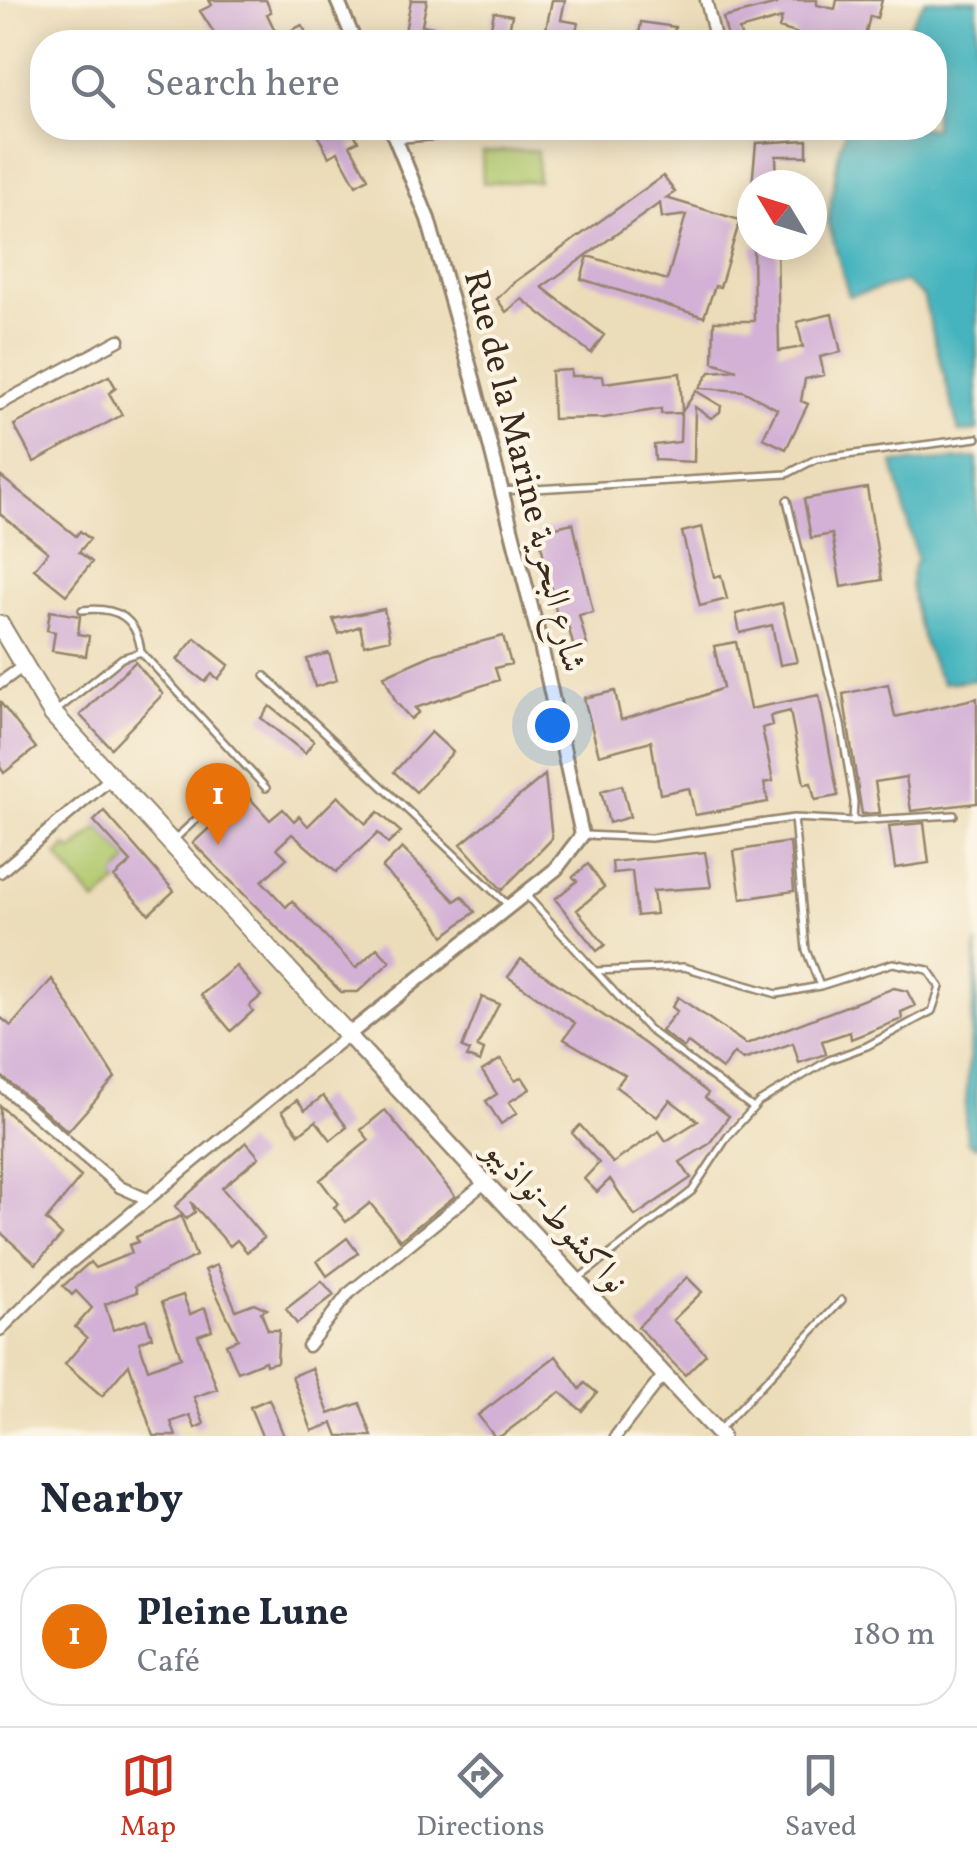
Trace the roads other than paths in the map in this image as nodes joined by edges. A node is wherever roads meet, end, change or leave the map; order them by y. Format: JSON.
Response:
{"nodes":[{"id":1,"x":337,"y":0,"type":"edge"},
{"id":2,"x":706,"y":0,"type":"edge"},
{"id":3,"x":350,"y":30,"type":"edge"},
{"id":4,"x":713,"y":30,"type":"edge"},
{"id":5,"x":396,"y":140,"type":"edge"},
{"id":6,"x":119,"y":340,"type":"dead end"},
{"id":7,"x":0,"y":404,"type":"edge"},
{"id":8,"x":977,"y":438,"type":"edge"},
{"id":9,"x":499,"y":491,"type":"junction"},
{"id":10,"x":788,"y":500,"type":"dead end"},
{"id":11,"x":82,"y":610,"type":"dead end"},
{"id":12,"x":0,"y":625,"type":"edge"},
{"id":13,"x":140,"y":652,"type":"junction"},
{"id":14,"x":22,"y":667,"type":"junction"},
{"id":15,"x":265,"y":676,"type":"dead end"},
{"id":16,"x":0,"y":682,"type":"edge"},
{"id":17,"x":53,"y":714,"type":"junction"},
{"id":18,"x":110,"y":779,"type":"junction"},
{"id":19,"x":231,"y":787,"type":"dead end"},
{"id":20,"x":266,"y":788,"type":"dead end"},
{"id":21,"x":954,"y":816,"type":"dead end"},
{"id":22,"x":794,"y":818,"type":"junction"},
{"id":23,"x":853,"y":821,"type":"junction"},
{"id":24,"x":582,"y":835,"type":"junction"},
{"id":25,"x":170,"y":844,"type":"junction"},
{"id":26,"x":0,"y":872,"type":"edge"},
{"id":27,"x":524,"y":893,"type":"junction"},
{"id":28,"x":508,"y":905,"type":"junction"},
{"id":29,"x":597,"y":971,"type":"junction"},
{"id":30,"x":820,"y":986,"type":"junction"},
{"id":31,"x":348,"y":1035,"type":"junction"},
{"id":32,"x":0,"y":1084,"type":"edge"},
{"id":33,"x":753,"y":1108,"type":"junction"},
{"id":34,"x":487,"y":1181,"type":"junction"},
{"id":35,"x":147,"y":1199,"type":"junction"},
{"id":36,"x":575,"y":1280,"type":"junction"},
{"id":37,"x":842,"y":1300,"type":"dead end"},
{"id":38,"x":0,"y":1330,"type":"edge"},
{"id":39,"x":308,"y":1346,"type":"dead end"},
{"id":40,"x":662,"y":1378,"type":"junction"},
{"id":41,"x":719,"y":1434,"type":"edge"},
{"id":42,"x":616,"y":1436,"type":"edge"}],
"edges":[{"from":1,"to":3,"type":"street"},
{"from":2,"to":4,"type":"street"},
{"from":5,"to":9,"type":"street","name":"Rue de la Marine شارع البحرية"},
{"from":6,"to":7,"type":"street"},
{"from":8,"to":9,"type":"lane"},
{"from":9,"to":24,"type":"street","name":"Rue de la Marine شارع البحرية"},
{"from":10,"to":23,"type":"lane"},
{"from":11,"to":13,"type":"lane"},
{"from":12,"to":14,"type":"highway"},
{"from":13,"to":17,"type":"lane"},
{"from":13,"to":20,"type":"lane"},
{"from":14,"to":16,"type":"street"},
{"from":14,"to":17,"type":"highway"},
{"from":15,"to":28,"type":"lane"},
{"from":17,"to":18,"type":"highway"},
{"from":18,"to":25,"type":"highway"},
{"from":18,"to":26,"type":"street"},
{"from":19,"to":25,"type":"lane"},
{"from":21,"to":23,"type":"lane"},
{"from":22,"to":23,"type":"lane"},
{"from":22,"to":24,"type":"lane"},
{"from":22,"to":30,"type":"lane"},
{"from":24,"to":27,"type":"street"},
{"from":25,"to":31,"type":"highway"},
{"from":27,"to":28,"type":"street"},
{"from":27,"to":29,"type":"lane"},
{"from":28,"to":31,"type":"street"},
{"from":29,"to":30,"type":"lane"},
{"from":29,"to":33,"type":"lane"},
{"from":30,"to":33,"type":"lane"},
{"from":31,"to":34,"type":"main road","name":"نواكشوط-نواذيبو"},
{"from":31,"to":35,"type":"street"},
{"from":32,"to":35,"type":"street"},
{"from":33,"to":36,"type":"lane"},
{"from":34,"to":36,"type":"main road","name":"نواكشوط-نواذيبو"},
{"from":34,"to":39,"type":"street"},
{"from":35,"to":38,"type":"street"},
{"from":36,"to":40,"type":"main road","name":"نواكشوط-نواذيبو"},
{"from":37,"to":41,"type":"lane"},
{"from":40,"to":41,"type":"main road","name":"نواكشوط-نواذيبو"},
{"from":40,"to":42,"type":"street"}]}
